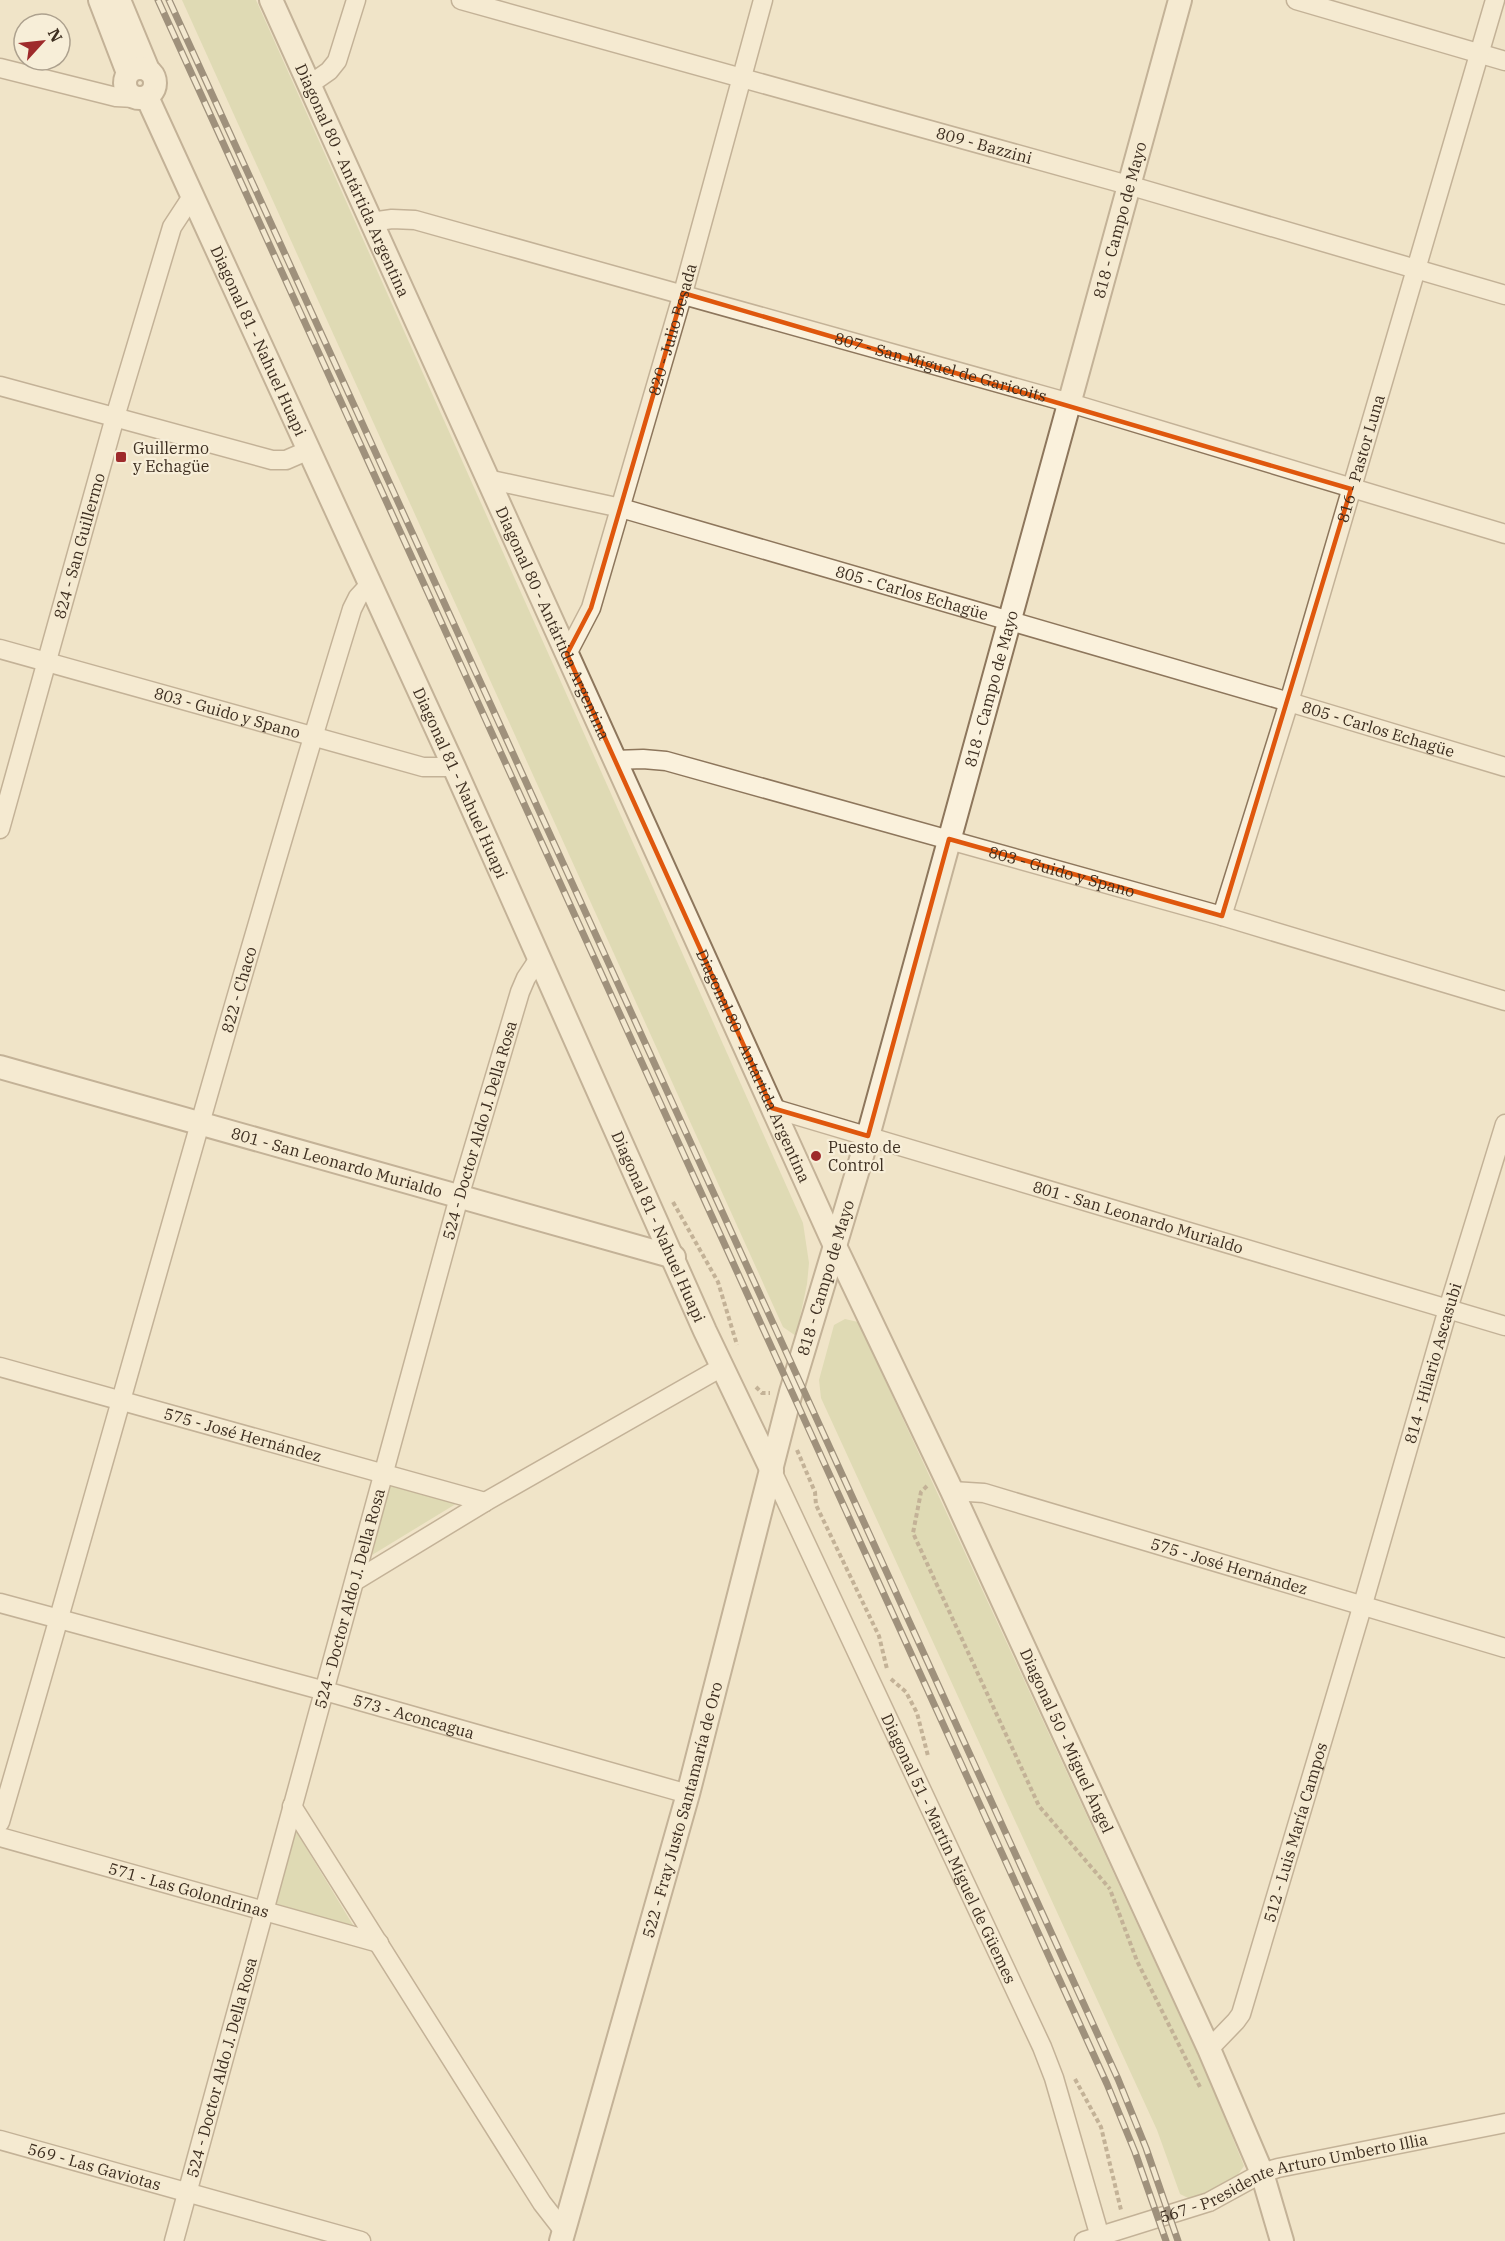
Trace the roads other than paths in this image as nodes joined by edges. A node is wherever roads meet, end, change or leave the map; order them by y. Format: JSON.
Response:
{"nodes":[{"id":1,"x":100,"y":0,"type":"edge"},
{"id":2,"x":119,"y":0,"type":"edge"},
{"id":3,"x":271,"y":0,"type":"edge"},
{"id":4,"x":356,"y":0,"type":"edge"},
{"id":5,"x":461,"y":0,"type":"edge"},
{"id":6,"x":763,"y":0,"type":"edge"},
{"id":7,"x":1180,"y":0,"type":"edge"},
{"id":8,"x":1296,"y":0,"type":"edge"},
{"id":9,"x":1496,"y":0,"type":"edge"},
{"id":10,"x":1479,"y":53,"type":"junction"},
{"id":11,"x":1505,"y":61,"type":"edge"},
{"id":12,"x":0,"y":68,"type":"edge"},
{"id":13,"x":134,"y":73,"type":"junction"},
{"id":14,"x":742,"y":77,"type":"junction"},
{"id":15,"x":309,"y":85,"type":"junction"},
{"id":16,"x":95,"y":92,"type":"junction"},
{"id":17,"x":141,"y":97,"type":"junction"},
{"id":18,"x":1128,"y":185,"type":"junction"},
{"id":19,"x":191,"y":198,"type":"junction"},
{"id":20,"x":371,"y":222,"type":"junction"},
{"id":21,"x":1416,"y":269,"type":"junction"},
{"id":22,"x":683,"y":293,"type":"junction"},
{"id":23,"x":1505,"y":296,"type":"edge"},
{"id":24,"x":0,"y":386,"type":"edge"},
{"id":25,"x":1071,"y":403,"type":"junction"},
{"id":26,"x":115,"y":417,"type":"junction"},
{"id":27,"x":309,"y":450,"type":"junction"},
{"id":28,"x":487,"y":478,"type":"junction"},
{"id":29,"x":1351,"y":489,"type":"junction"},
{"id":30,"x":621,"y":508,"type":"junction"},
{"id":31,"x":1505,"y":534,"type":"edge"},
{"id":32,"x":370,"y":584,"type":"junction"},
{"id":33,"x":1009,"y":622,"type":"junction"},
{"id":34,"x":0,"y":649,"type":"edge"},
{"id":35,"x":567,"y":654,"type":"junction"},
{"id":36,"x":46,"y":661,"type":"junction"},
{"id":37,"x":1289,"y":702,"type":"junction"},
{"id":38,"x":313,"y":736,"type":"junction"},
{"id":39,"x":615,"y":760,"type":"junction"},
{"id":40,"x":454,"y":767,"type":"junction"},
{"id":41,"x":1505,"y":767,"type":"edge"},
{"id":42,"x":0,"y":829,"type":"edge"},
{"id":43,"x":950,"y":839,"type":"junction"},
{"id":44,"x":1222,"y":916,"type":"junction"},
{"id":45,"x":538,"y":960,"type":"junction"},
{"id":46,"x":1505,"y":1001,"type":"edge"},
{"id":47,"x":0,"y":1067,"type":"edge"},
{"id":48,"x":772,"y":1108,"type":"junction"},
{"id":49,"x":200,"y":1123,"type":"junction"},
{"id":50,"x":1505,"y":1124,"type":"edge"},
{"id":51,"x":868,"y":1136,"type":"junction"},
{"id":52,"x":459,"y":1197,"type":"junction"},
{"id":53,"x":835,"y":1246,"type":"junction"},
{"id":54,"x":674,"y":1257,"type":"junction"},
{"id":55,"x":1448,"y":1309,"type":"junction"},
{"id":56,"x":1505,"y":1326,"type":"edge"},
{"id":57,"x":0,"y":1367,"type":"edge"},
{"id":58,"x":722,"y":1367,"type":"junction"},
{"id":59,"x":797,"y":1375,"type":"joint"},
{"id":60,"x":120,"y":1401,"type":"junction"},
{"id":61,"x":772,"y":1471,"type":"junction"},
{"id":62,"x":384,"y":1474,"type":"junction"},
{"id":63,"x":942,"y":1494,"type":"junction"},
{"id":64,"x":485,"y":1502,"type":"junction"},
{"id":65,"x":355,"y":1581,"type":"junction"},
{"id":66,"x":0,"y":1604,"type":"edge"},
{"id":67,"x":1363,"y":1604,"type":"junction"},
{"id":68,"x":59,"y":1620,"type":"junction"},
{"id":69,"x":1505,"y":1648,"type":"edge"},
{"id":70,"x":325,"y":1692,"type":"junction"},
{"id":71,"x":688,"y":1794,"type":"junction"},
{"id":72,"x":292,"y":1806,"type":"junction"},
{"id":73,"x":0,"y":1822,"type":"edge"},
{"id":74,"x":0,"y":1837,"type":"edge"},
{"id":75,"x":263,"y":1910,"type":"junction"},
{"id":76,"x":379,"y":1943,"type":"junction"},
{"id":77,"x":1209,"y":2049,"type":"junction"},
{"id":78,"x":1505,"y":2123,"type":"edge"},
{"id":79,"x":0,"y":2140,"type":"edge"},
{"id":80,"x":1262,"y":2174,"type":"junction"},
{"id":81,"x":188,"y":2193,"type":"junction"},
{"id":82,"x":562,"y":2235,"type":"edge"},
{"id":83,"x":1092,"y":2239,"type":"edge"},
{"id":84,"x":174,"y":2241,"type":"edge"},
{"id":85,"x":361,"y":2241,"type":"edge"},
{"id":86,"x":1282,"y":2241,"type":"edge"}],
"edges":[{"from":1,"to":13,"type":"street"},
{"from":2,"to":13,"type":"street"},
{"from":3,"to":15,"type":"street","name":"Diagonal 80 - Antártida Argentina"},
{"from":4,"to":15,"type":"street"},
{"from":5,"to":14,"type":"street","name":"809 - Bazzini"},
{"from":6,"to":14,"type":"street","name":"820 - Julio Besada"},
{"from":7,"to":18,"type":"street","name":"818 - Campo de Mayo"},
{"from":8,"to":10,"type":"street"},
{"from":9,"to":10,"type":"street","name":"816 - Pastor Luna"},
{"from":10,"to":11,"type":"street"},
{"from":10,"to":21,"type":"street","name":"816 - Pastor Luna"},
{"from":12,"to":16,"type":"street"},
{"from":13,"to":16,"type":"street"},
{"from":13,"to":17,"type":"street"},
{"from":14,"to":18,"type":"street","name":"809 - Bazzini"},
{"from":14,"to":22,"type":"street","name":"820 - Julio Besada"},
{"from":15,"to":20,"type":"street","name":"Diagonal 80 - Antártida Argentina"},
{"from":16,"to":17,"type":"street"},
{"from":17,"to":19,"type":"street","name":"Diagonal 81 - Nahuel Huapi"},
{"from":18,"to":21,"type":"street","name":"809 - Bazzini"},
{"from":18,"to":25,"type":"street","name":"818 - Campo de Mayo"},
{"from":19,"to":26,"type":"street","name":"824 - San Guillermo"},
{"from":19,"to":27,"type":"street","name":"Diagonal 81 - Nahuel Huapi"},
{"from":20,"to":22,"type":"street","name":"807 - San Miguel de Garicoits"},
{"from":20,"to":28,"type":"street","name":"Diagonal 80 - Antártida Argentina"},
{"from":21,"to":23,"type":"street","name":"809 - Bazzini"},
{"from":21,"to":29,"type":"street","name":"816 - Pastor Luna"},
{"from":22,"to":25,"type":"street","name":"807 - San Miguel de Garicoits"},
{"from":22,"to":30,"type":"street","name":"820 - Julio Besada"},
{"from":24,"to":26,"type":"street"},
{"from":25,"to":29,"type":"street","name":"807 - San Miguel de Garicoits"},
{"from":25,"to":33,"type":"street","name":"818 - Campo de Mayo"},
{"from":26,"to":27,"type":"street"},
{"from":26,"to":36,"type":"street","name":"824 - San Guillermo"},
{"from":27,"to":32,"type":"street","name":"Diagonal 81 - Nahuel Huapi"},
{"from":28,"to":30,"type":"street","name":"805 - Carlos Echagüe"},
{"from":28,"to":35,"type":"street","name":"Diagonal 80 - Antártida Argentina"},
{"from":29,"to":31,"type":"street","name":"807 - San Miguel de Garicoits"},
{"from":29,"to":37,"type":"street","name":"816 - Pastor Luna"},
{"from":30,"to":33,"type":"street","name":"805 - Carlos Echagüe"},
{"from":30,"to":35,"type":"street","name":"820 - Julio Besada"},
{"from":32,"to":38,"type":"street","name":"822 - Chaco"},
{"from":32,"to":40,"type":"street","name":"Diagonal 81 - Nahuel Huapi"},
{"from":33,"to":37,"type":"street","name":"805 - Carlos Echagüe"},
{"from":33,"to":43,"type":"street","name":"818 - Campo de Mayo"},
{"from":34,"to":36,"type":"street","name":"803 - Guido y Spano"},
{"from":35,"to":39,"type":"street","name":"Diagonal 80 - Antártida Argentina"},
{"from":36,"to":38,"type":"street","name":"803 - Guido y Spano"},
{"from":36,"to":42,"type":"street","name":"824 - San Guillermo"},
{"from":37,"to":41,"type":"street","name":"805 - Carlos Echagüe"},
{"from":37,"to":44,"type":"street","name":"816 - Pastor Luna"},
{"from":38,"to":40,"type":"street","name":"803 - Guido y Spano"},
{"from":38,"to":49,"type":"street","name":"822 - Chaco"},
{"from":39,"to":43,"type":"street","name":"803 - Guido y Spano"},
{"from":39,"to":48,"type":"street","name":"Diagonal 80 - Antártida Argentina"},
{"from":40,"to":45,"type":"street","name":"Diagonal 81 - Nahuel Huapi"},
{"from":43,"to":44,"type":"street","name":"803 - Guido y Spano"},
{"from":43,"to":51,"type":"street","name":"818 - Campo de Mayo"},
{"from":44,"to":46,"type":"street","name":"803 - Guido y Spano"},
{"from":45,"to":52,"type":"street","name":"524 - Doctor Aldo J. Della Rosa"},
{"from":45,"to":54,"type":"street","name":"Diagonal 81 - Nahuel Huapi"},
{"from":47,"to":49,"type":"street","name":"801 - San Leonardo Murialdo"},
{"from":48,"to":51,"type":"street","name":"801 - San Leonardo Murialdo"},
{"from":48,"to":53,"type":"street","name":"Diagonal 80 - Antártida Argentina"},
{"from":49,"to":52,"type":"street","name":"801 - San Leonardo Murialdo"},
{"from":49,"to":60,"type":"street","name":"822 - Chaco"},
{"from":50,"to":55,"type":"street","name":"814 - Hilario Ascasubi"},
{"from":51,"to":53,"type":"street","name":"818 - Campo de Mayo"},
{"from":51,"to":55,"type":"street","name":"801 - San Leonardo Murialdo"},
{"from":52,"to":54,"type":"street","name":"801 - San Leonardo Murialdo"},
{"from":52,"to":62,"type":"street","name":"524 - Doctor Aldo J. Della Rosa"},
{"from":53,"to":59,"type":"street","name":"818 - Campo de Mayo"},
{"from":53,"to":63,"type":"street","name":"Diagonal 50 - Miguel Ángel"},
{"from":54,"to":58,"type":"street","name":"Diagonal 81 - Nahuel Huapi"},
{"from":55,"to":56,"type":"street","name":"801 - San Leonardo Murialdo"},
{"from":55,"to":67,"type":"street","name":"814 - Hilario Ascasubi"},
{"from":57,"to":60,"type":"street","name":"575 - José Hernández"},
{"from":58,"to":61,"type":"street","name":"Diagonal 81 - Nahuel Huapi"},
{"from":58,"to":64,"type":"street"},
{"from":59,"to":61,"type":"street","name":"522 - Fray Justo Santamaría de Oro"},
{"from":60,"to":62,"type":"street","name":"575 - José Hernández"},
{"from":60,"to":68,"type":"street","name":"822 - Chaco"},
{"from":61,"to":71,"type":"street","name":"522 - Fray Justo Santamaría de Oro"},
{"from":61,"to":83,"type":"street","name":"Diagonal 51 - Martín Miguel de Güemes"},
{"from":62,"to":64,"type":"street","name":"575 - José Hernández"},
{"from":62,"to":65,"type":"street","name":"524 - Doctor Aldo J. Della Rosa"},
{"from":63,"to":67,"type":"street","name":"575 - José Hernández"},
{"from":63,"to":77,"type":"street","name":"Diagonal 50 - Miguel Ángel"},
{"from":64,"to":65,"type":"street"},
{"from":65,"to":70,"type":"street","name":"524 - Doctor Aldo J. Della Rosa"},
{"from":66,"to":68,"type":"street","name":"573 - Aconcagua"},
{"from":67,"to":69,"type":"street","name":"575 - José Hernández"},
{"from":67,"to":77,"type":"street","name":"512 - Luis María Campos"},
{"from":68,"to":70,"type":"street","name":"573 - Aconcagua"},
{"from":68,"to":73,"type":"street","name":"822 - Chaco"},
{"from":70,"to":71,"type":"street","name":"573 - Aconcagua"},
{"from":70,"to":72,"type":"street","name":"524 - Doctor Aldo J. Della Rosa"},
{"from":71,"to":82,"type":"street","name":"522 - Fray Justo Santamaría de Oro"},
{"from":72,"to":75,"type":"street","name":"524 - Doctor Aldo J. Della Rosa"},
{"from":72,"to":76,"type":"street"},
{"from":74,"to":75,"type":"street","name":"571 - Las Golondrinas"},
{"from":75,"to":76,"type":"street","name":"571 - Las Golondrinas"},
{"from":75,"to":81,"type":"street","name":"524 - Doctor Aldo J. Della Rosa"},
{"from":76,"to":82,"type":"street"},
{"from":77,"to":80,"type":"street","name":"Diagonal 50 - Miguel Ángel"},
{"from":78,"to":80,"type":"street","name":"567 - Presidente Arturo Umberto Illia"},
{"from":79,"to":81,"type":"street","name":"569 - Las Gaviotas"},
{"from":80,"to":83,"type":"street","name":"567 - Presidente Arturo Umberto Illia"},
{"from":80,"to":86,"type":"street","name":"Diagonal 50 - Miguel Ángel"},
{"from":81,"to":84,"type":"street","name":"524 - Doctor Aldo J. Della Rosa"},
{"from":81,"to":85,"type":"street","name":"569 - Las Gaviotas"}]}
